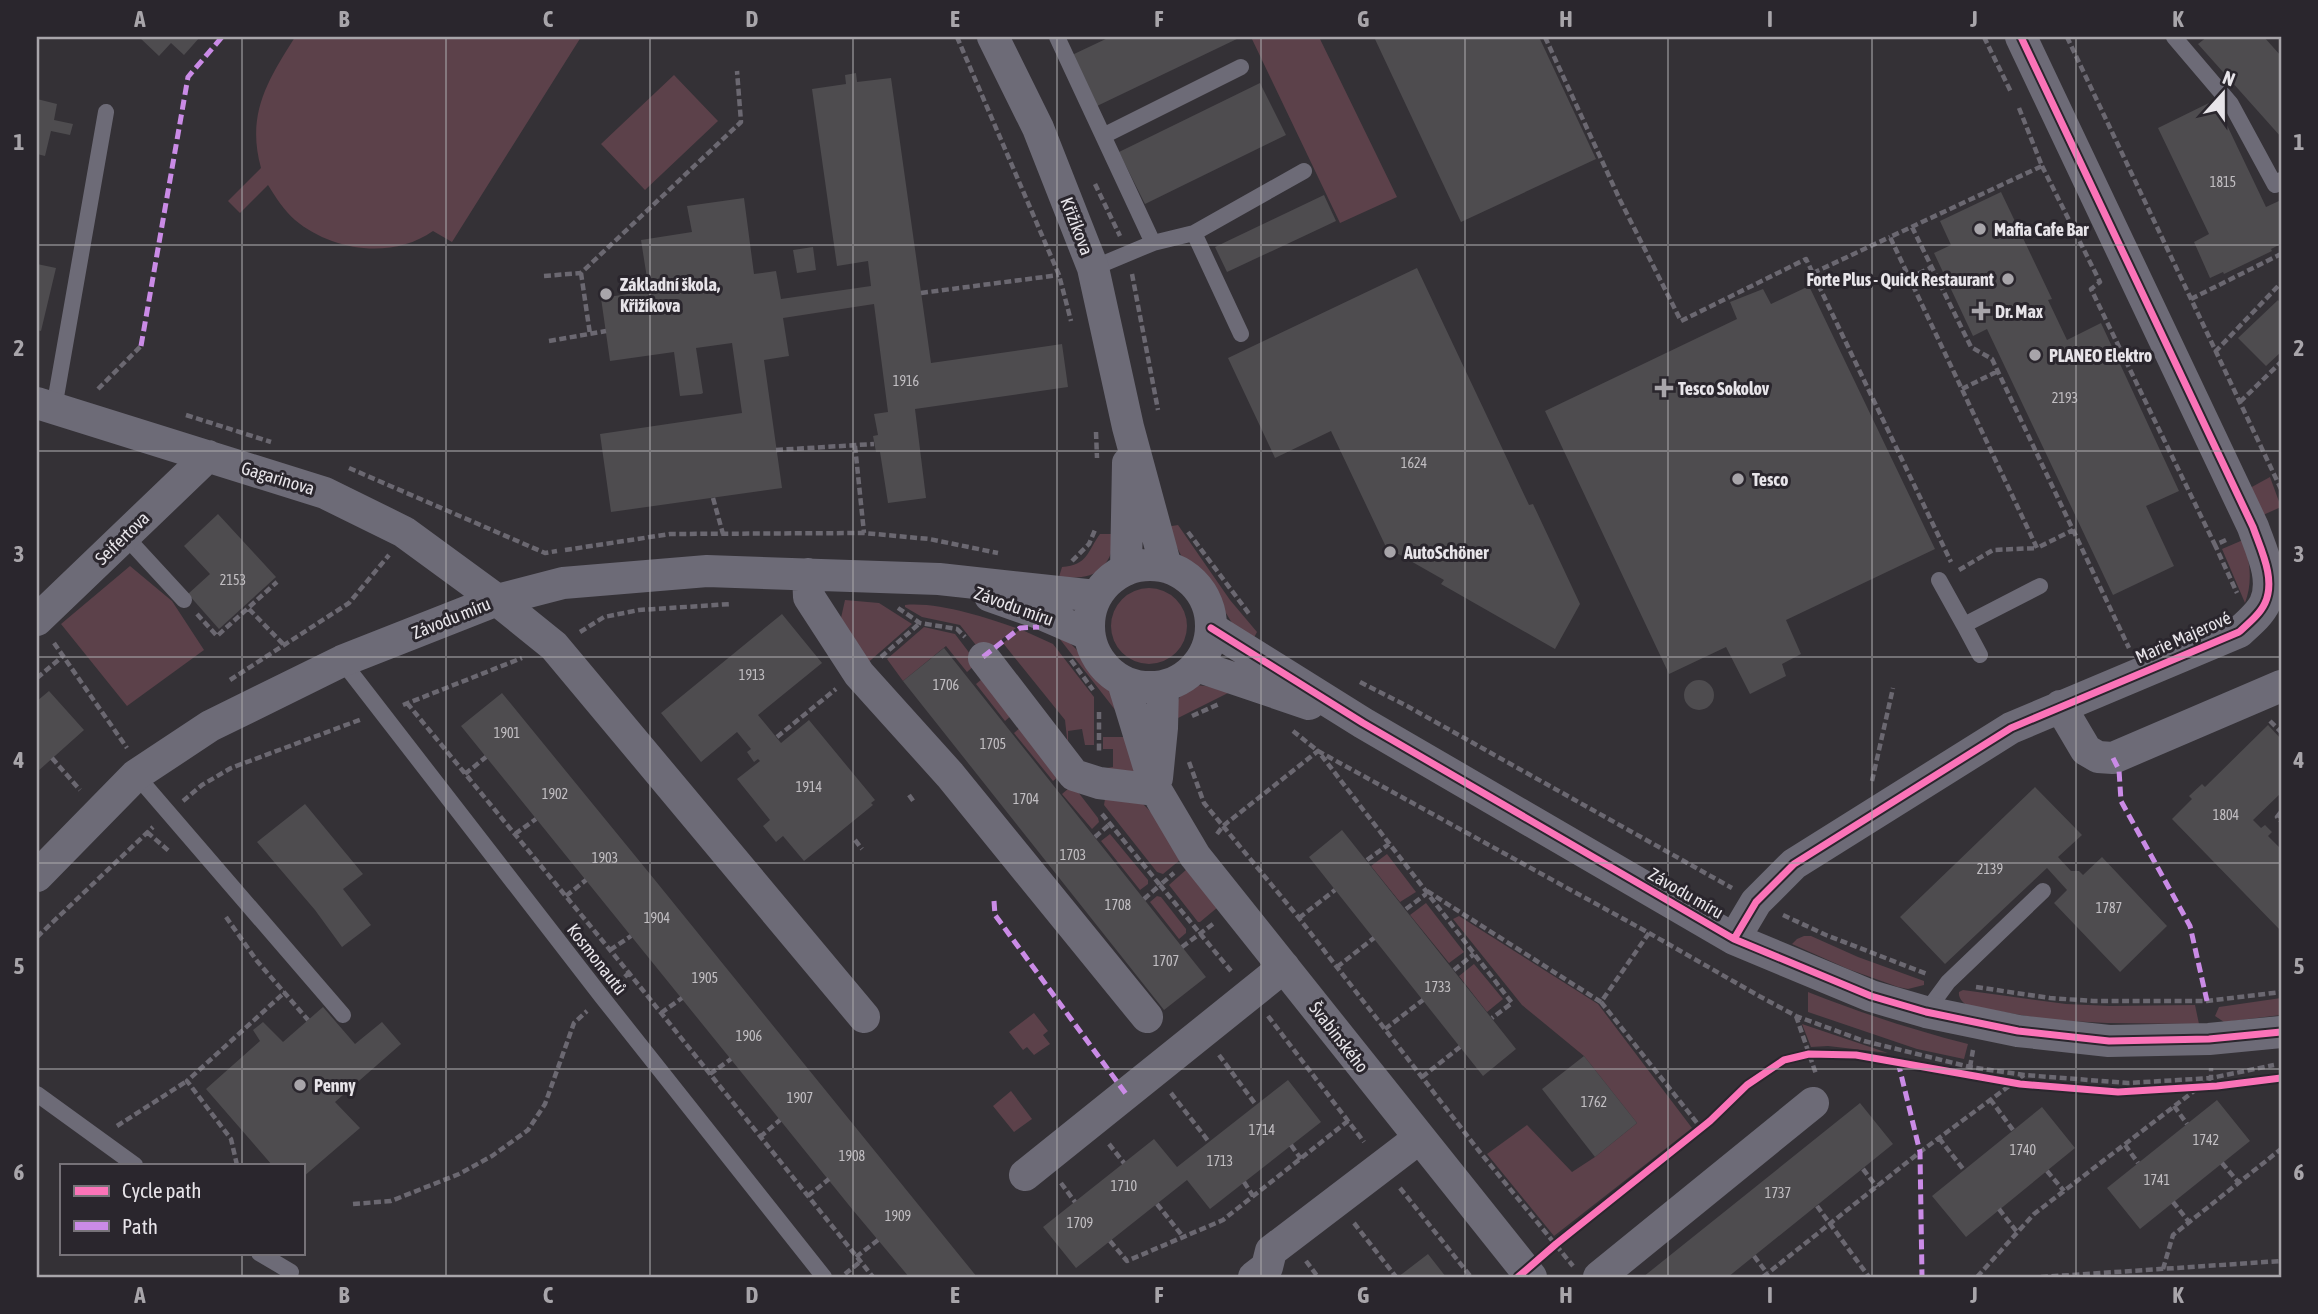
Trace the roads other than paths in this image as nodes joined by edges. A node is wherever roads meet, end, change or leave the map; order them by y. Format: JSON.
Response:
{"nodes":[{"id":1,"x":993,"y":37,"type":"edge"},
{"id":2,"x":1057,"y":37,"type":"edge"},
{"id":3,"x":2022,"y":37,"type":"edge"},
{"id":4,"x":2174,"y":37,"type":"edge"},
{"id":5,"x":1241,"y":67,"type":"dead end"},
{"id":6,"x":106,"y":112,"type":"dead end"},
{"id":7,"x":1103,"y":136,"type":"junction"},
{"id":8,"x":1304,"y":171,"type":"dead end"},
{"id":9,"x":2281,"y":180,"type":"edge"},
{"id":10,"x":1194,"y":233,"type":"junction"},
{"id":11,"x":1153,"y":243,"type":"junction"},
{"id":12,"x":1093,"y":268,"type":"junction"},
{"id":13,"x":1241,"y":334,"type":"dead end"},
{"id":14,"x":46,"y":405,"type":"edge"},
{"id":15,"x":1128,"y":427,"type":"junction"},
{"id":16,"x":208,"y":456,"type":"junction"},
{"id":17,"x":125,"y":536,"type":"junction"},
{"id":18,"x":1166,"y":567,"type":"junction"},
{"id":19,"x":1126,"y":570,"type":"junction"},
{"id":20,"x":808,"y":574,"type":"junction"},
{"id":21,"x":939,"y":579,"type":"junction"},
{"id":22,"x":1940,"y":580,"type":"dead end"},
{"id":23,"x":2040,"y":586,"type":"dead end"},
{"id":24,"x":1096,"y":596,"type":"junction"},
{"id":25,"x":184,"y":600,"type":"road end"},
{"id":26,"x":497,"y":600,"type":"junction"},
{"id":27,"x":2262,"y":604,"type":"edge"},
{"id":28,"x":37,"y":620,"type":"edge"},
{"id":29,"x":1964,"y":625,"type":"junction"},
{"id":30,"x":1211,"y":628,"type":"junction"},
{"id":31,"x":1077,"y":643,"type":"junction"},
{"id":32,"x":975,"y":648,"type":"road end"},
{"id":33,"x":1980,"y":655,"type":"dead end"},
{"id":34,"x":342,"y":662,"type":"junction"},
{"id":35,"x":1197,"y":666,"type":"junction"},
{"id":36,"x":2281,"y":686,"type":"edge"},
{"id":37,"x":1163,"y":687,"type":"junction"},
{"id":38,"x":1111,"y":689,"type":"junction"},
{"id":39,"x":2060,"y":706,"type":"junction"},
{"id":40,"x":1363,"y":723,"type":"junction"},
{"id":41,"x":136,"y":775,"type":"junction"},
{"id":42,"x":1156,"y":790,"type":"junction"},
{"id":43,"x":37,"y":876,"type":"edge"},
{"id":44,"x":2043,"y":891,"type":"dead end"},
{"id":45,"x":1734,"y":939,"type":"junction"},
{"id":46,"x":1284,"y":967,"type":"junction"},
{"id":47,"x":1926,"y":1012,"type":"junction"},
{"id":48,"x":343,"y":1015,"type":"dead end"},
{"id":49,"x":864,"y":1017,"type":"dead end"},
{"id":50,"x":1147,"y":1017,"type":"dead end"},
{"id":51,"x":2281,"y":1032,"type":"edge"},
{"id":52,"x":37,"y":1094,"type":"edge"},
{"id":53,"x":1813,"y":1102,"type":"road end"},
{"id":54,"x":1419,"y":1139,"type":"junction"},
{"id":55,"x":134,"y":1164,"type":"edge"},
{"id":56,"x":1025,"y":1175,"type":"dead end"},
{"id":57,"x":261,"y":1254,"type":"edge"},
{"id":58,"x":291,"y":1272,"type":"dead end"},
{"id":59,"x":1587,"y":1273,"type":"edge"},
{"id":60,"x":1528,"y":1274,"type":"edge"},
{"id":61,"x":824,"y":1277,"type":"edge"},
{"id":62,"x":1254,"y":1277,"type":"edge"}],
"edges":[{"from":1,"to":12,"type":"street","name":"Křižíkova"},
{"from":2,"to":7,"type":"lane"},
{"from":3,"to":27,"type":"street"},
{"from":4,"to":9,"type":"lane"},
{"from":5,"to":7,"type":"lane"},
{"from":6,"to":14,"type":"lane"},
{"from":7,"to":11,"type":"lane"},
{"from":8,"to":10,"type":"lane"},
{"from":10,"to":11,"type":"lane"},
{"from":10,"to":13,"type":"lane"},
{"from":11,"to":12,"type":"lane"},
{"from":12,"to":15,"type":"street","name":"Křižíkova"},
{"from":14,"to":16,"type":"street","name":"Gagarinova"},
{"from":15,"to":18,"type":"street","name":"Křižíkova"},
{"from":15,"to":19,"type":"street","name":"Křižíkova"},
{"from":16,"to":17,"type":"street","name":"Seifertova"},
{"from":16,"to":26,"type":"street","name":"Gagarinova"},
{"from":17,"to":25,"type":"lane"},
{"from":17,"to":28,"type":"street","name":"Seifertova"},
{"from":18,"to":19,"type":"street"},
{"from":18,"to":30,"type":"street"},
{"from":19,"to":24,"type":"street"},
{"from":20,"to":21,"type":"street","name":"Závodu míru"},
{"from":20,"to":26,"type":"street","name":"Závodu míru"},
{"from":20,"to":50,"type":"street"},
{"from":21,"to":24,"type":"street","name":"Závodu míru"},
{"from":21,"to":31,"type":"street","name":"Závodu míru"},
{"from":22,"to":29,"type":"lane"},
{"from":23,"to":29,"type":"lane"},
{"from":24,"to":31,"type":"street"},
{"from":26,"to":34,"type":"street","name":"Závodu míru"},
{"from":26,"to":49,"type":"street","name":"Gagarinova"},
{"from":27,"to":39,"type":"street","name":"Marie Majerové"},
{"from":29,"to":33,"type":"lane"},
{"from":30,"to":35,"type":"street"},
{"from":30,"to":40,"type":"street","name":"Závodu míru"},
{"from":31,"to":38,"type":"street"},
{"from":32,"to":42,"type":"street"},
{"from":34,"to":41,"type":"street","name":"Závodu míru"},
{"from":34,"to":61,"type":"lane","name":"Kosmonautů"},
{"from":35,"to":37,"type":"street"},
{"from":35,"to":40,"type":"street","name":"Závodu míru"},
{"from":36,"to":39,"type":"street"},
{"from":37,"to":38,"type":"street"},
{"from":37,"to":42,"type":"street"},
{"from":38,"to":42,"type":"street","name":"Švabinského"},
{"from":39,"to":45,"type":"street","name":"Marie Majerové"},
{"from":40,"to":45,"type":"street","name":"Závodu míru"},
{"from":41,"to":43,"type":"street","name":"Závodu míru"},
{"from":41,"to":48,"type":"lane"},
{"from":42,"to":46,"type":"street","name":"Švabinského"},
{"from":44,"to":47,"type":"lane"},
{"from":45,"to":47,"type":"street","name":"Závodu míru"},
{"from":46,"to":54,"type":"street","name":"Švabinského"},
{"from":46,"to":56,"type":"street"},
{"from":47,"to":51,"type":"street","name":"Závodu míru"},
{"from":52,"to":55,"type":"lane"},
{"from":53,"to":59,"type":"street"},
{"from":54,"to":60,"type":"street","name":"Švabinského"},
{"from":54,"to":62,"type":"street"},
{"from":57,"to":58,"type":"lane"}]}
